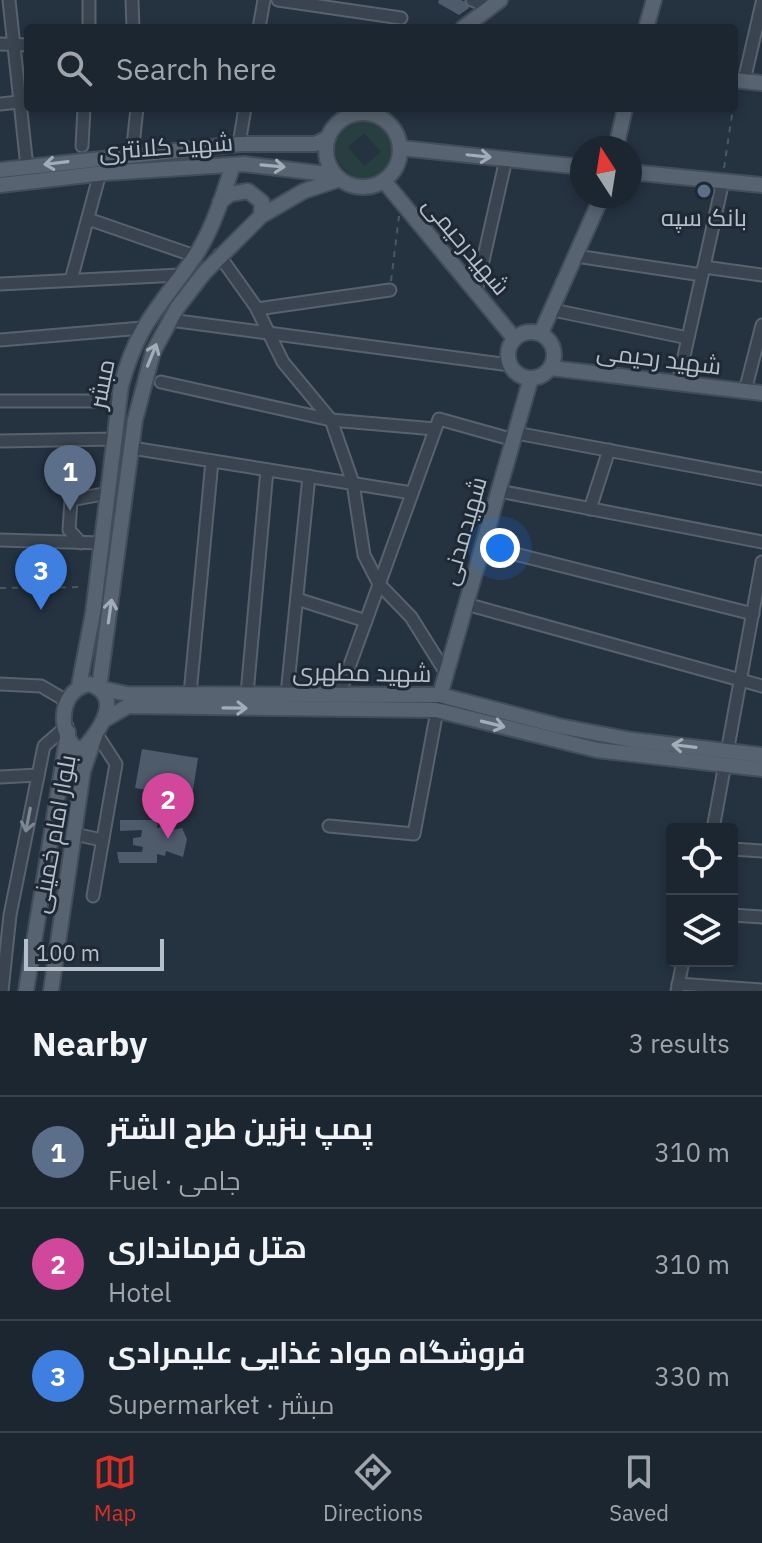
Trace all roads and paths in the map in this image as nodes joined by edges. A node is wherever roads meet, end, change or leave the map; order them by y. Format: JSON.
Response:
{"nodes":[{"id":1,"x":9,"y":0,"type":"edge"},
{"id":2,"x":89,"y":0,"type":"edge"},
{"id":3,"x":132,"y":0,"type":"edge"},
{"id":4,"x":264,"y":0,"type":"edge"},
{"id":5,"x":278,"y":0,"type":"edge"},
{"id":6,"x":472,"y":0,"type":"edge"},
{"id":7,"x":654,"y":0,"type":"edge"},
{"id":8,"x":762,"y":3,"type":"edge"},
{"id":9,"x":495,"y":4,"type":"edge"},
{"id":10,"x":360,"y":6,"type":"edge"},
{"id":11,"x":401,"y":18,"type":"dead end"},
{"id":12,"x":89,"y":24,"type":"edge"},
{"id":13,"x":133,"y":24,"type":"edge"},
{"id":14,"x":260,"y":24,"type":"edge"},
{"id":15,"x":468,"y":24,"type":"edge"},
{"id":16,"x":647,"y":24,"type":"edge"},
{"id":17,"x":0,"y":44,"type":"edge"},
{"id":18,"x":14,"y":44,"type":"junction"},
{"id":19,"x":24,"y":45,"type":"edge"},
{"id":20,"x":739,"y":80,"type":"edge"},
{"id":21,"x":762,"y":83,"type":"edge"},
{"id":22,"x":24,"y":101,"type":"edge"},
{"id":23,"x":0,"y":104,"type":"edge"},
{"id":24,"x":24,"y":112,"type":"edge"},
{"id":25,"x":84,"y":112,"type":"edge"},
{"id":26,"x":137,"y":112,"type":"edge"},
{"id":27,"x":244,"y":112,"type":"edge"},
{"id":28,"x":358,"y":112,"type":"edge"},
{"id":29,"x":369,"y":112,"type":"edge"},
{"id":30,"x":624,"y":112,"type":"edge"},
{"id":31,"x":732,"y":112,"type":"edge"},
{"id":32,"x":619,"y":136,"type":"edge"},
{"id":33,"x":328,"y":138,"type":"junction"},
{"id":34,"x":239,"y":144,"type":"junction"},
{"id":35,"x":82,"y":146,"type":"dead end"},
{"id":36,"x":401,"y":148,"type":"junction"},
{"id":37,"x":132,"y":155,"type":"junction"},
{"id":38,"x":506,"y":159,"type":"junction"},
{"id":39,"x":233,"y":165,"type":"junction"},
{"id":40,"x":570,"y":166,"type":"edge"},
{"id":41,"x":27,"y":167,"type":"junction"},
{"id":42,"x":0,"y":170,"type":"edge"},
{"id":43,"x":100,"y":173,"type":"junction"},
{"id":44,"x":642,"y":173,"type":"edge"},
{"id":45,"x":338,"y":177,"type":"junction"},
{"id":46,"x":384,"y":181,"type":"junction"},
{"id":47,"x":723,"y":181,"type":"junction"},
{"id":48,"x":0,"y":185,"type":"edge"},
{"id":49,"x":762,"y":185,"type":"edge"},
{"id":50,"x":220,"y":202,"type":"junction"},
{"id":51,"x":401,"y":202,"type":"junction"},
{"id":52,"x":597,"y":208,"type":"edge"},
{"id":53,"x":261,"y":216,"type":"junction"},
{"id":54,"x":88,"y":219,"type":"junction"},
{"id":55,"x":219,"y":255,"type":"junction"},
{"id":56,"x":195,"y":256,"type":"junction"},
{"id":57,"x":576,"y":256,"type":"junction"},
{"id":58,"x":703,"y":271,"type":"junction"},
{"id":59,"x":180,"y":275,"type":"junction"},
{"id":60,"x":762,"y":275,"type":"edge"},
{"id":61,"x":71,"y":280,"type":"junction"},
{"id":62,"x":0,"y":284,"type":"edge"},
{"id":63,"x":390,"y":290,"type":"joint"},
{"id":64,"x":476,"y":292,"type":"junction"},
{"id":65,"x":257,"y":309,"type":"junction"},
{"id":66,"x":553,"y":310,"type":"junction"},
{"id":67,"x":170,"y":320,"type":"junction"},
{"id":68,"x":762,"y":325,"type":"edge"},
{"id":69,"x":142,"y":328,"type":"junction"},
{"id":70,"x":270,"y":333,"type":"junction"},
{"id":71,"x":541,"y":333,"type":"junction"},
{"id":72,"x":514,"y":338,"type":"junction"},
{"id":73,"x":688,"y":338,"type":"junction"},
{"id":74,"x":0,"y":340,"type":"edge"},
{"id":75,"x":510,"y":365,"type":"junction"},
{"id":76,"x":551,"y":368,"type":"junction"},
{"id":77,"x":531,"y":378,"type":"junction"},
{"id":78,"x":161,"y":382,"type":"dead end"},
{"id":79,"x":678,"y":383,"type":"junction"},
{"id":80,"x":745,"y":391,"type":"junction"},
{"id":81,"x":762,"y":393,"type":"edge"},
{"id":82,"x":0,"y":401,"type":"edge"},
{"id":83,"x":120,"y":401,"type":"junction"},
{"id":84,"x":331,"y":420,"type":"junction"},
{"id":85,"x":437,"y":424,"type":"junction"},
{"id":86,"x":515,"y":436,"type":"junction"},
{"id":87,"x":115,"y":439,"type":"junction"},
{"id":88,"x":0,"y":441,"type":"edge"},
{"id":89,"x":132,"y":448,"type":"junction"},
{"id":90,"x":609,"y":450,"type":"junction"},
{"id":91,"x":212,"y":461,"type":"junction"},
{"id":92,"x":267,"y":470,"type":"junction"},
{"id":93,"x":309,"y":476,"type":"junction"},
{"id":94,"x":762,"y":479,"type":"edge"},
{"id":95,"x":353,"y":483,"type":"junction"},
{"id":96,"x":499,"y":491,"type":"junction"},
{"id":97,"x":108,"y":493,"type":"junction"},
{"id":98,"x":412,"y":493,"type":"junction"},
{"id":99,"x":590,"y":509,"type":"junction"},
{"id":100,"x":0,"y":540,"type":"edge"},
{"id":101,"x":762,"y":542,"type":"edge"},
{"id":102,"x":81,"y":543,"type":"junction"},
{"id":103,"x":102,"y":543,"type":"junction"},
{"id":104,"x":483,"y":546,"type":"junction"},
{"id":105,"x":762,"y":562,"type":"edge"},
{"id":106,"x":379,"y":584,"type":"junction"},
{"id":107,"x":0,"y":588,"type":"edge"},
{"id":108,"x":96,"y":588,"type":"junction"},
{"id":109,"x":297,"y":599,"type":"junction"},
{"id":110,"x":466,"y":604,"type":"junction"},
{"id":111,"x":756,"y":612,"type":"edge"},
{"id":112,"x":366,"y":621,"type":"junction"},
{"id":113,"x":446,"y":673,"type":"junction"},
{"id":114,"x":741,"y":683,"type":"junction"},
{"id":115,"x":0,"y":684,"type":"edge"},
{"id":116,"x":79,"y":686,"type":"junction"},
{"id":117,"x":762,"y":686,"type":"edge"},
{"id":118,"x":99,"y":688,"type":"junction"},
{"id":119,"x":190,"y":694,"type":"junction"},
{"id":120,"x":247,"y":694,"type":"junction"},
{"id":121,"x":287,"y":694,"type":"junction"},
{"id":122,"x":339,"y":695,"type":"junction"},
{"id":123,"x":440,"y":695,"type":"junction"},
{"id":124,"x":65,"y":700,"type":"junction"},
{"id":125,"x":436,"y":710,"type":"junction"},
{"id":126,"x":104,"y":720,"type":"junction"},
{"id":127,"x":68,"y":729,"type":"junction"},
{"id":128,"x":96,"y":733,"type":"junction"},
{"id":129,"x":762,"y":755,"type":"edge"},
{"id":130,"x":728,"y":758,"type":"junction"},
{"id":131,"x":762,"y":769,"type":"edge"},
{"id":132,"x":38,"y":775,"type":"junction"},
{"id":133,"x":0,"y":777,"type":"edge"},
{"id":134,"x":714,"y":823,"type":"edge"},
{"id":135,"x":329,"y":826,"type":"dead end"},
{"id":136,"x":74,"y":834,"type":"junction"},
{"id":137,"x":102,"y":840,"type":"junction"},
{"id":138,"x":738,"y":849,"type":"edge"},
{"id":139,"x":762,"y":851,"type":"edge"},
{"id":140,"x":93,"y":896,"type":"dead end"},
{"id":141,"x":738,"y":915,"type":"edge"},
{"id":142,"x":762,"y":917,"type":"edge"},
{"id":143,"x":682,"y":967,"type":"edge"},
{"id":144,"x":678,"y":988,"type":"edge"},
{"id":145,"x":762,"y":990,"type":"edge"},
{"id":146,"x":2,"y":991,"type":"edge"},
{"id":147,"x":26,"y":991,"type":"edge"},
{"id":148,"x":51,"y":991,"type":"edge"}],
"edges":[{"from":1,"to":18,"type":"street"},
{"from":2,"to":12,"type":"street"},
{"from":3,"to":13,"type":"street"},
{"from":4,"to":14,"type":"street"},
{"from":5,"to":10,"type":"street"},
{"from":6,"to":9,"type":"street"},
{"from":7,"to":16,"type":"main road"},
{"from":8,"to":20,"type":"street"},
{"from":9,"to":15,"type":"main road"},
{"from":10,"to":11,"type":"street"},
{"from":17,"to":18,"type":"street"},
{"from":18,"to":19,"type":"street"},
{"from":18,"to":22,"type":"street"},
{"from":20,"to":21,"type":"main road"},
{"from":22,"to":23,"type":"street"},
{"from":24,"to":41,"type":"street"},
{"from":25,"to":35,"type":"street"},
{"from":26,"to":37,"type":"street"},
{"from":27,"to":34,"type":"street"},
{"from":28,"to":33,"type":"main road"},
{"from":29,"to":36,"type":"main road"},
{"from":30,"to":32,"type":"main road"},
{"from":31,"to":47,"type":"path"},
{"from":33,"to":34,"type":"main road","name":"شهید کلانتری"},
{"from":33,"to":45,"type":"main road"},
{"from":34,"to":37,"type":"main road","name":"شهید کلانتری"},
{"from":36,"to":38,"type":"main road","one_way":true},
{"from":36,"to":46,"type":"main road"},
{"from":37,"to":41,"type":"main road","name":"شهید کلانتری","one_way":true},
{"from":38,"to":40,"type":"main road"},
{"from":38,"to":64,"type":"street"},
{"from":39,"to":43,"type":"main road","name":"شهید کلانتری"},
{"from":39,"to":45,"type":"main road","name":"شهید کلانتری","one_way":true},
{"from":39,"to":50,"type":"main road","name":"مبشر"},
{"from":41,"to":42,"type":"main road","name":"شهید کلانتری"},
{"from":43,"to":48,"type":"main road","name":"شهید کلانتری"},
{"from":43,"to":54,"type":"street"},
{"from":44,"to":47,"type":"main road"},
{"from":45,"to":46,"type":"main road"},
{"from":45,"to":53,"type":"main road"},
{"from":46,"to":51,"type":"main road","name":"شهیدرحیمی"},
{"from":47,"to":49,"type":"main road"},
{"from":47,"to":58,"type":"street"},
{"from":50,"to":53,"type":"main road"},
{"from":50,"to":56,"type":"main road","name":"مبشر"},
{"from":51,"to":63,"type":"path"},
{"from":51,"to":64,"type":"main road","name":"شهیدرحیمی"},
{"from":52,"to":57,"type":"main road"},
{"from":53,"to":55,"type":"main road"},
{"from":54,"to":56,"type":"street"},
{"from":54,"to":61,"type":"street"},
{"from":55,"to":65,"type":"street"},
{"from":55,"to":67,"type":"main road"},
{"from":56,"to":59,"type":"main road","name":"مبشر"},
{"from":57,"to":58,"type":"street"},
{"from":57,"to":66,"type":"main road"},
{"from":58,"to":60,"type":"street"},
{"from":58,"to":73,"type":"street"},
{"from":59,"to":61,"type":"street"},
{"from":59,"to":69,"type":"main road","name":"مبشر"},
{"from":61,"to":62,"type":"street"},
{"from":63,"to":65,"type":"street"},
{"from":64,"to":72,"type":"main road","name":"شهیدرحیمی"},
{"from":65,"to":70,"type":"street"},
{"from":66,"to":71,"type":"main road"},
{"from":66,"to":73,"type":"street"},
{"from":67,"to":70,"type":"street"},
{"from":89,"to":67,"type":"main road","one_way":true},
{"from":68,"to":80,"type":"street"},
{"from":69,"to":74,"type":"street"},
{"from":69,"to":83,"type":"main road","name":"مبشر"},
{"from":70,"to":75,"type":"street"},
{"from":70,"to":84,"type":"street"},
{"from":71,"to":72,"type":"main road"},
{"from":71,"to":76,"type":"main road"},
{"from":72,"to":75,"type":"main road"},
{"from":73,"to":79,"type":"street"},
{"from":75,"to":77,"type":"main road"},
{"from":76,"to":77,"type":"main road"},
{"from":76,"to":79,"type":"main road","name":"شهید رحیمی"},
{"from":77,"to":86,"type":"main road","name":"شهیدمدنی"},
{"from":78,"to":84,"type":"street"},
{"from":79,"to":80,"type":"main road","name":"شهید رحیمی"},
{"from":80,"to":81,"type":"main road","name":"شهید رحیمی"},
{"from":82,"to":83,"type":"street"},
{"from":83,"to":87,"type":"main road","name":"مبشر"},
{"from":84,"to":85,"type":"street"},
{"from":84,"to":95,"type":"street"},
{"from":85,"to":86,"type":"street"},
{"from":85,"to":98,"type":"street"},
{"from":86,"to":90,"type":"street"},
{"from":86,"to":96,"type":"main road","name":"شهیدمدنی"},
{"from":87,"to":88,"type":"street"},
{"from":87,"to":97,"type":"main road","name":"مبشر"},
{"from":89,"to":91,"type":"street"},
{"from":118,"to":89,"type":"main road","one_way":true},
{"from":90,"to":94,"type":"street"},
{"from":90,"to":99,"type":"street"},
{"from":91,"to":92,"type":"street"},
{"from":91,"to":119,"type":"street"},
{"from":92,"to":93,"type":"street"},
{"from":92,"to":120,"type":"street"},
{"from":93,"to":95,"type":"street"},
{"from":93,"to":109,"type":"street"},
{"from":95,"to":98,"type":"street"},
{"from":95,"to":106,"type":"street"},
{"from":96,"to":99,"type":"street"},
{"from":96,"to":104,"type":"main road","name":"شهیدمدنی"},
{"from":97,"to":102,"type":"street"},
{"from":97,"to":103,"type":"main road","name":"مبشر"},
{"from":98,"to":106,"type":"street"},
{"from":99,"to":101,"type":"street"},
{"from":100,"to":102,"type":"street"},
{"from":102,"to":103,"type":"street"},
{"from":103,"to":108,"type":"main road","name":"مبشر"},
{"from":104,"to":110,"type":"main road","name":"شهیدمدنی"},
{"from":104,"to":111,"type":"street"},
{"from":105,"to":111,"type":"street"},
{"from":106,"to":112,"type":"street"},
{"from":106,"to":113,"type":"street"},
{"from":107,"to":108,"type":"path"},
{"from":108,"to":116,"type":"main road","name":"مبشر"},
{"from":109,"to":112,"type":"street"},
{"from":109,"to":121,"type":"street"},
{"from":110,"to":113,"type":"main road","name":"شهیدمدنی"},
{"from":110,"to":114,"type":"street"},
{"from":111,"to":114,"type":"street"},
{"from":112,"to":122,"type":"street"},
{"from":113,"to":123,"type":"main road","name":"شهیدمدنی"},
{"from":114,"to":117,"type":"street"},
{"from":114,"to":130,"type":"street"},
{"from":115,"to":124,"type":"street"},
{"from":116,"to":118,"type":"main road","name":"شهید مطهری"},
{"from":116,"to":124,"type":"main road"},
{"from":118,"to":119,"type":"main road","name":"شهید مطهری"},
{"from":118,"to":126,"type":"main road"},
{"from":119,"to":120,"type":"main road","name":"شهید مطهری"},
{"from":120,"to":121,"type":"main road","name":"شهید مطهری"},
{"from":121,"to":122,"type":"main road","name":"شهید مطهری"},
{"from":122,"to":123,"type":"main road","name":"شهید مطهری"},
{"from":123,"to":125,"type":"street"},
{"from":130,"to":123,"type":"main road","name":"شهید مطهری","one_way":true},
{"from":124,"to":127,"type":"main road","name":"بلوار امام خمینی"},
{"from":126,"to":125,"type":"main road","name":"شهید مطهری","one_way":true},
{"from":125,"to":130,"type":"main road","name":"شهید مطهری","one_way":true},
{"from":125,"to":135,"type":"street"},
{"from":126,"to":128,"type":"main road","name":"بلوار امام خمینی"},
{"from":127,"to":128,"type":"main road"},
{"from":127,"to":132,"type":"street"},
{"from":127,"to":147,"type":"main road","name":"بلوار امام خمینی"},
{"from":128,"to":136,"type":"main road","name":"بلوار امام خمینی"},
{"from":128,"to":137,"type":"street"},
{"from":129,"to":130,"type":"main road","name":"شهید مطهری"},
{"from":130,"to":131,"type":"main road","name":"شهید مطهری"},
{"from":130,"to":134,"type":"street"},
{"from":132,"to":133,"type":"street"},
{"from":132,"to":146,"type":"street","one_way":true},
{"from":136,"to":137,"type":"street"},
{"from":136,"to":148,"type":"main road","name":"بلوار امام خمینی"},
{"from":137,"to":140,"type":"street"},
{"from":138,"to":139,"type":"street"},
{"from":141,"to":142,"type":"street"},
{"from":143,"to":144,"type":"street"},
{"from":144,"to":145,"type":"street"}]}
